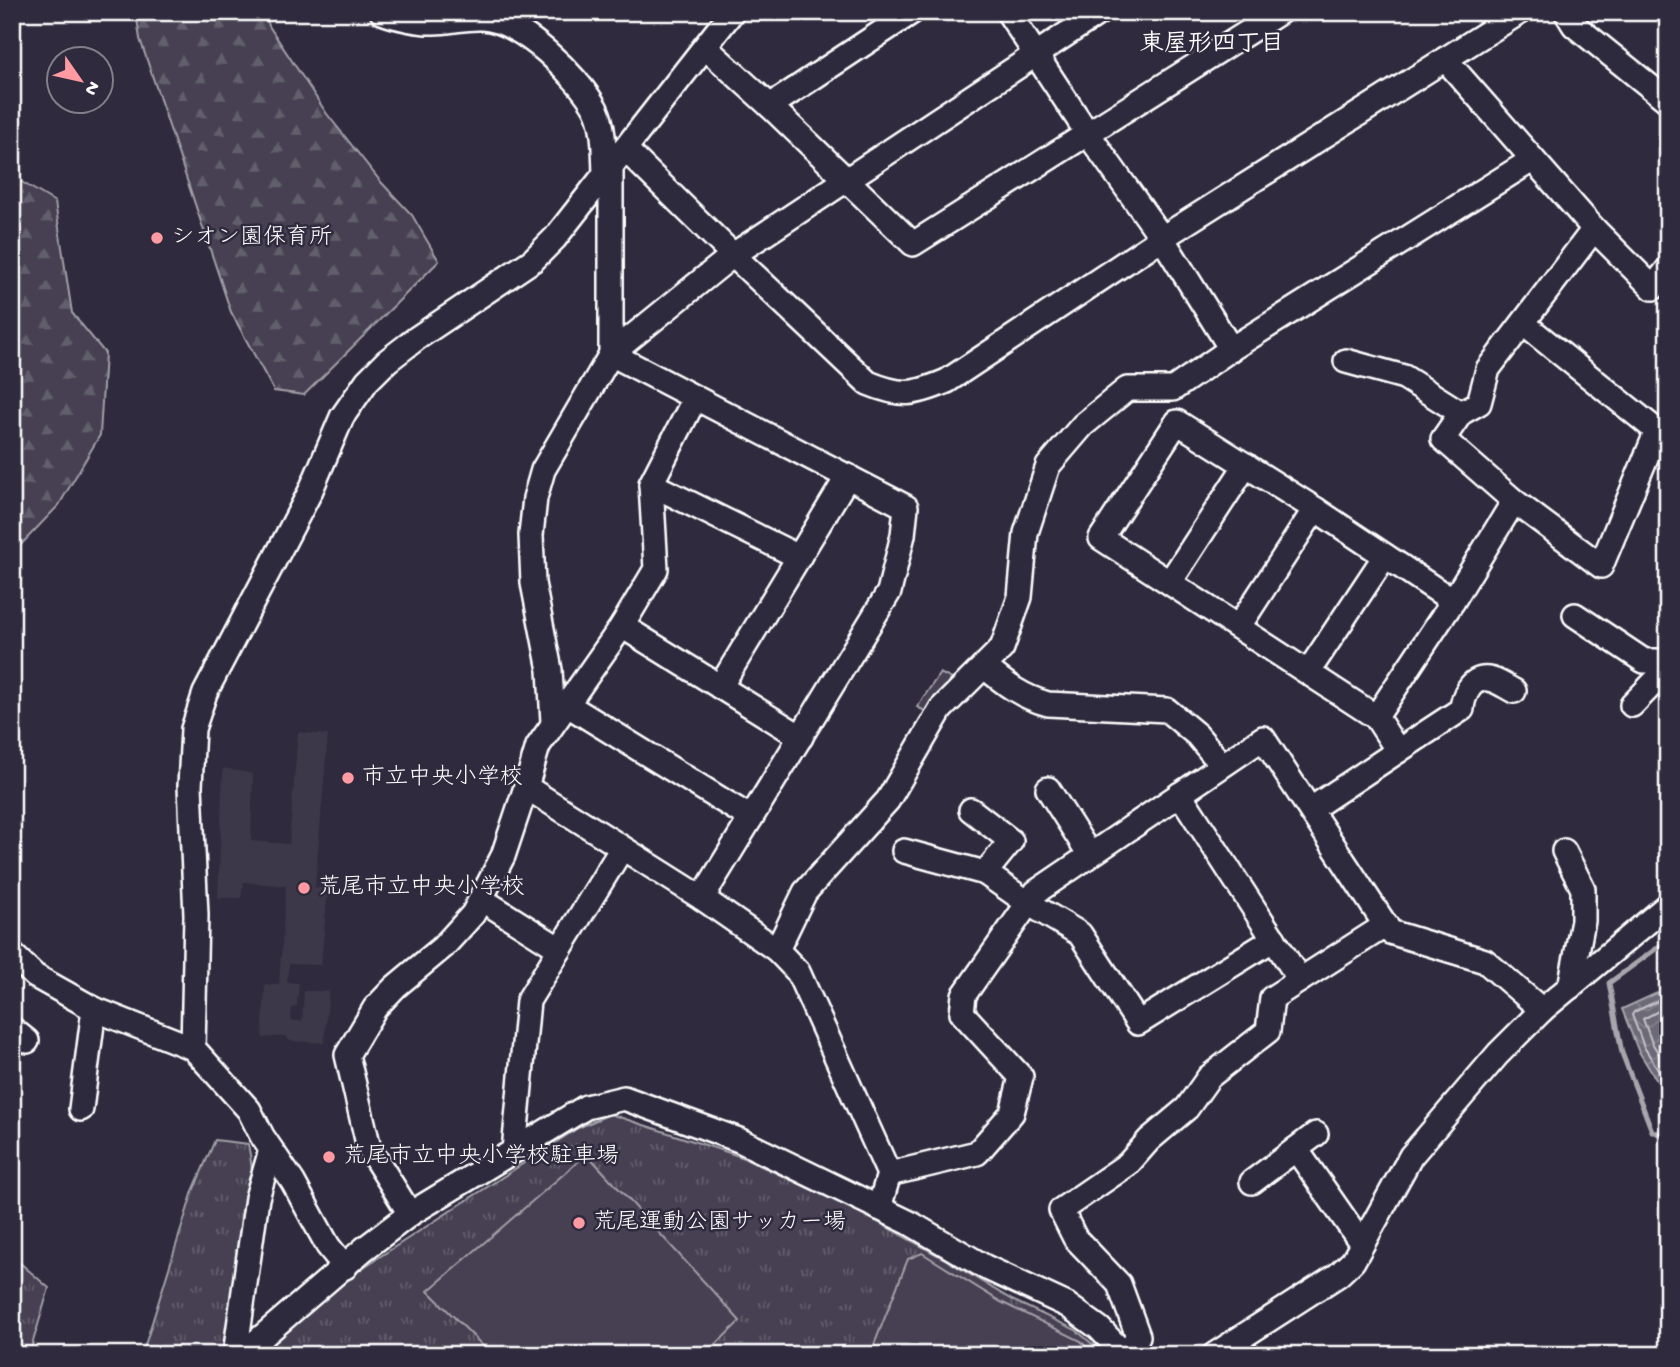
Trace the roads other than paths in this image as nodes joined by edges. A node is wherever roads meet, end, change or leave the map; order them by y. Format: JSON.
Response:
{"nodes":[{"id":1,"x":382,"y":12,"type":"edge"},
{"id":2,"x":732,"y":12,"type":"edge"},
{"id":3,"x":912,"y":12,"type":"edge"},
{"id":4,"x":1008,"y":12,"type":"edge"},
{"id":5,"x":1100,"y":12,"type":"edge"},
{"id":6,"x":1280,"y":12,"type":"edge"},
{"id":7,"x":1520,"y":12,"type":"edge"},
{"id":8,"x":1566,"y":12,"type":"edge"},
{"id":9,"x":705,"y":47,"type":"junction"},
{"id":10,"x":1035,"y":55,"type":"junction"},
{"id":11,"x":1445,"y":59,"type":"junction"},
{"id":12,"x":1668,"y":101,"type":"edge"},
{"id":13,"x":770,"y":106,"type":"junction"},
{"id":14,"x":1088,"y":134,"type":"junction"},
{"id":15,"x":1532,"y":160,"type":"junction"},
{"id":16,"x":614,"y":162,"type":"junction"},
{"id":17,"x":845,"y":180,"type":"junction"},
{"id":18,"x":1594,"y":229,"type":"junction"},
{"id":19,"x":1162,"y":239,"type":"junction"},
{"id":20,"x":733,"y":255,"type":"junction"},
{"id":21,"x":1668,"y":269,"type":"edge"},
{"id":22,"x":1524,"y":324,"type":"junction"},
{"id":23,"x":1231,"y":349,"type":"junction"},
{"id":24,"x":611,"y":354,"type":"junction"},
{"id":25,"x":1346,"y":361,"type":"dead end"},
{"id":26,"x":695,"y":398,"type":"junction"},
{"id":27,"x":1461,"y":413,"type":"junction"},
{"id":28,"x":1246,"y":466,"type":"junction"},
{"id":29,"x":848,"y":476,"type":"junction"},
{"id":30,"x":650,"y":484,"type":"junction"},
{"id":31,"x":1514,"y":501,"type":"junction"},
{"id":32,"x":1315,"y":509,"type":"junction"},
{"id":33,"x":1385,"y":555,"type":"junction"},
{"id":34,"x":799,"y":556,"type":"junction"},
{"id":35,"x":1170,"y":582,"type":"junction"},
{"id":36,"x":1453,"y":601,"type":"junction"},
{"id":37,"x":1575,"y":615,"type":"dead end"},
{"id":38,"x":622,"y":626,"type":"junction"},
{"id":39,"x":1239,"y":626,"type":"junction"},
{"id":40,"x":1668,"y":661,"type":"edge"},
{"id":41,"x":985,"y":667,"type":"junction"},
{"id":42,"x":1668,"y":668,"type":"edge"},
{"id":43,"x":1308,"y":672,"type":"junction"},
{"id":44,"x":720,"y":687,"type":"junction"},
{"id":45,"x":1514,"y":691,"type":"dead end"},
{"id":46,"x":1632,"y":705,"type":"dead end"},
{"id":47,"x":560,"y":713,"type":"junction"},
{"id":48,"x":1376,"y":717,"type":"junction"},
{"id":49,"x":801,"y":737,"type":"junction"},
{"id":50,"x":1398,"y":751,"type":"junction"},
{"id":51,"x":1222,"y":765,"type":"junction"},
{"id":52,"x":527,"y":787,"type":"junction"},
{"id":53,"x":1048,"y":789,"type":"dead end"},
{"id":54,"x":1180,"y":794,"type":"junction"},
{"id":55,"x":1311,"y":809,"type":"junction"},
{"id":56,"x":971,"y":810,"type":"dead end"},
{"id":57,"x":751,"y":818,"type":"junction"},
{"id":58,"x":622,"y":848,"type":"junction"},
{"id":59,"x":904,"y":851,"type":"dead end"},
{"id":60,"x":1564,"y":851,"type":"dead end"},
{"id":61,"x":1090,"y":855,"type":"junction"},
{"id":62,"x":985,"y":873,"type":"junction"},
{"id":63,"x":702,"y":898,"type":"junction"},
{"id":64,"x":481,"y":899,"type":"junction"},
{"id":65,"x":1028,"y":903,"type":"junction"},
{"id":66,"x":1668,"y":905,"type":"edge"},
{"id":67,"x":1386,"y":925,"type":"junction"},
{"id":68,"x":1274,"y":939,"type":"junction"},
{"id":69,"x":560,"y":949,"type":"junction"},
{"id":70,"x":777,"y":950,"type":"junction"},
{"id":71,"x":12,"y":954,"type":"edge"},
{"id":72,"x":1300,"y":980,"type":"junction"},
{"id":73,"x":1570,"y":987,"type":"junction"},
{"id":74,"x":94,"y":1009,"type":"junction"},
{"id":75,"x":1542,"y":1010,"type":"junction"},
{"id":76,"x":192,"y":1048,"type":"junction"},
{"id":77,"x":81,"y":1109,"type":"dead end"},
{"id":78,"x":1316,"y":1134,"type":"dead end"},
{"id":79,"x":1296,"y":1149,"type":"junction"},
{"id":80,"x":271,"y":1150,"type":"junction"},
{"id":81,"x":513,"y":1151,"type":"junction"},
{"id":82,"x":889,"y":1174,"type":"junction"},
{"id":83,"x":1252,"y":1182,"type":"dead end"},
{"id":84,"x":879,"y":1208,"type":"junction"},
{"id":85,"x":410,"y":1213,"type":"junction"},
{"id":86,"x":1362,"y":1244,"type":"junction"},
{"id":87,"x":345,"y":1267,"type":"junction"},
{"id":88,"x":235,"y":1355,"type":"edge"},
{"id":89,"x":241,"y":1355,"type":"edge"},
{"id":90,"x":1125,"y":1355,"type":"edge"},
{"id":91,"x":1214,"y":1355,"type":"edge"}],
"edges":[{"from":1,"to":16,"type":"street"},
{"from":2,"to":9,"type":"street"},
{"from":3,"to":13,"type":"street"},
{"from":4,"to":10,"type":"street"},
{"from":5,"to":10,"type":"street"},
{"from":6,"to":14,"type":"street"},
{"from":7,"to":11,"type":"street"},
{"from":8,"to":12,"type":"street"},
{"from":9,"to":13,"type":"street"},
{"from":9,"to":16,"type":"street"},
{"from":10,"to":14,"type":"street"},
{"from":10,"to":17,"type":"street"},
{"from":11,"to":15,"type":"street"},
{"from":11,"to":19,"type":"street"},
{"from":13,"to":17,"type":"street"},
{"from":14,"to":17,"type":"street"},
{"from":14,"to":19,"type":"street"},
{"from":15,"to":18,"type":"street"},
{"from":15,"to":23,"type":"street"},
{"from":16,"to":20,"type":"street"},
{"from":16,"to":24,"type":"street"},
{"from":16,"to":76,"type":"street"},
{"from":17,"to":20,"type":"street"},
{"from":18,"to":21,"type":"street"},
{"from":18,"to":22,"type":"street"},
{"from":19,"to":20,"type":"street"},
{"from":19,"to":23,"type":"street"},
{"from":20,"to":24,"type":"street"},
{"from":22,"to":27,"type":"street"},
{"from":22,"to":31,"type":"street"},
{"from":23,"to":41,"type":"street"},
{"from":24,"to":26,"type":"street"},
{"from":24,"to":47,"type":"street"},
{"from":25,"to":27,"type":"street"},
{"from":26,"to":29,"type":"street"},
{"from":26,"to":30,"type":"street"},
{"from":27,"to":31,"type":"street"},
{"from":28,"to":32,"type":"street"},
{"from":28,"to":35,"type":"street"},
{"from":28,"to":35,"type":"street"},
{"from":29,"to":34,"type":"street"},
{"from":29,"to":49,"type":"street"},
{"from":30,"to":34,"type":"street"},
{"from":30,"to":38,"type":"street"},
{"from":31,"to":36,"type":"street"},
{"from":32,"to":33,"type":"street"},
{"from":32,"to":39,"type":"street"},
{"from":33,"to":36,"type":"street"},
{"from":33,"to":43,"type":"street"},
{"from":34,"to":44,"type":"street"},
{"from":35,"to":39,"type":"street"},
{"from":36,"to":48,"type":"street"},
{"from":37,"to":40,"type":"street"},
{"from":38,"to":44,"type":"street"},
{"from":38,"to":47,"type":"street"},
{"from":39,"to":43,"type":"street"},
{"from":41,"to":51,"type":"street"},
{"from":41,"to":70,"type":"street"},
{"from":42,"to":46,"type":"street"},
{"from":43,"to":48,"type":"street"},
{"from":44,"to":49,"type":"street"},
{"from":45,"to":50,"type":"street"},
{"from":47,"to":52,"type":"street"},
{"from":47,"to":57,"type":"street"},
{"from":48,"to":50,"type":"street"},
{"from":49,"to":57,"type":"street"},
{"from":50,"to":55,"type":"street"},
{"from":51,"to":54,"type":"street"},
{"from":51,"to":55,"type":"street"},
{"from":52,"to":58,"type":"street"},
{"from":52,"to":64,"type":"street"},
{"from":53,"to":61,"type":"street"},
{"from":54,"to":61,"type":"street"},
{"from":54,"to":68,"type":"street"},
{"from":55,"to":67,"type":"street"},
{"from":56,"to":62,"type":"street"},
{"from":57,"to":63,"type":"street"},
{"from":58,"to":63,"type":"street"},
{"from":58,"to":69,"type":"street"},
{"from":59,"to":62,"type":"street"},
{"from":60,"to":73,"type":"street"},
{"from":61,"to":65,"type":"street"},
{"from":62,"to":65,"type":"street"},
{"from":63,"to":70,"type":"street"},
{"from":64,"to":69,"type":"street"},
{"from":64,"to":85,"type":"street"},
{"from":65,"to":68,"type":"street"},
{"from":65,"to":82,"type":"street"},
{"from":66,"to":73,"type":"street"},
{"from":67,"to":72,"type":"street"},
{"from":67,"to":75,"type":"street"},
{"from":68,"to":72,"type":"street"},
{"from":69,"to":81,"type":"street"},
{"from":70,"to":82,"type":"street"},
{"from":71,"to":74,"type":"street"},
{"from":72,"to":90,"type":"street"},
{"from":73,"to":75,"type":"street"},
{"from":74,"to":76,"type":"street"},
{"from":74,"to":77,"type":"street"},
{"from":75,"to":86,"type":"street"},
{"from":76,"to":80,"type":"street"},
{"from":78,"to":79,"type":"street"},
{"from":79,"to":83,"type":"street"},
{"from":79,"to":86,"type":"street"},
{"from":80,"to":87,"type":"street"},
{"from":80,"to":88,"type":"street"},
{"from":81,"to":84,"type":"street"},
{"from":81,"to":85,"type":"street"},
{"from":82,"to":84,"type":"street"},
{"from":84,"to":90,"type":"street"},
{"from":85,"to":87,"type":"street"},
{"from":86,"to":91,"type":"street"},
{"from":87,"to":89,"type":"street"}]}
